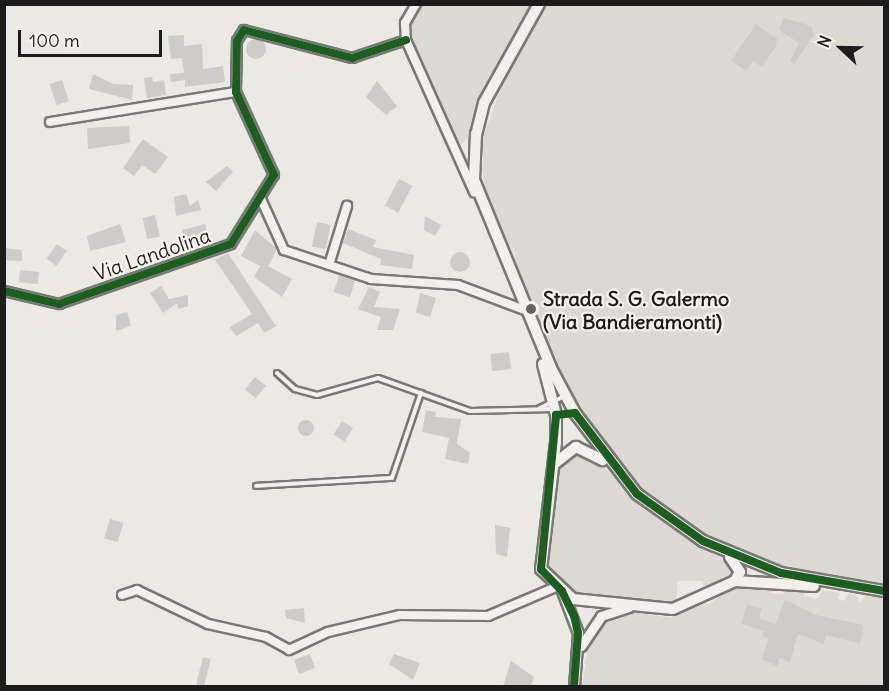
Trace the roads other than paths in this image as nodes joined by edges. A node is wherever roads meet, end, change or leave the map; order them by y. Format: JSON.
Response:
{"nodes":[{"id":1,"x":416,"y":4,"type":"edge"},
{"id":2,"x":539,"y":4,"type":"edge"},
{"id":3,"x":406,"y":40,"type":"junction"},
{"id":4,"x":236,"y":92,"type":"junction"},
{"id":5,"x":50,"y":122,"type":"dead end"},
{"id":6,"x":261,"y":199,"type":"junction"},
{"id":7,"x":347,"y":206,"type":"dead end"},
{"id":8,"x":483,"y":210,"type":"junction"},
{"id":9,"x":329,"y":266,"type":"junction"},
{"id":10,"x":4,"y":291,"type":"edge"},
{"id":11,"x":528,"y":314,"type":"junction"},
{"id":12,"x":277,"y":373,"type":"dead end"},
{"id":13,"x":421,"y":393,"type":"junction"},
{"id":14,"x":566,"y":396,"type":"junction"},
{"id":15,"x":554,"y":405,"type":"junction"},
{"id":16,"x":538,"y":409,"type":"junction"},
{"id":17,"x":554,"y":464,"type":"junction"},
{"id":18,"x":614,"y":470,"type":"junction"},
{"id":19,"x":255,"y":486,"type":"dead end"},
{"id":20,"x":724,"y":552,"type":"junction"},
{"id":21,"x":735,"y":581,"type":"junction"},
{"id":22,"x":560,"y":588,"type":"junction"},
{"id":23,"x":856,"y":589,"type":"junction"},
{"id":24,"x":885,"y":591,"type":"edge"},
{"id":25,"x":122,"y":595,"type":"dead end"},
{"id":26,"x":629,"y":607,"type":"junction"},
{"id":27,"x":577,"y":659,"type":"junction"},
{"id":28,"x":574,"y":687,"type":"edge"}],
"edges":[{"from":1,"to":3,"type":"street"},
{"from":2,"to":8,"type":"main road"},
{"from":3,"to":4,"type":"street","name":"Via Landolina"},
{"from":3,"to":8,"type":"street"},
{"from":4,"to":5,"type":"street"},
{"from":4,"to":6,"type":"street","name":"Via Landolina"},
{"from":6,"to":9,"type":"street"},
{"from":6,"to":10,"type":"street","name":"Via Landolina"},
{"from":7,"to":9,"type":"street"},
{"from":8,"to":11,"type":"main road"},
{"from":9,"to":11,"type":"street"},
{"from":11,"to":14,"type":"main road"},
{"from":11,"to":15,"type":"main road"},
{"from":12,"to":13,"type":"lane"},
{"from":13,"to":16,"type":"lane"},
{"from":13,"to":19,"type":"lane"},
{"from":14,"to":15,"type":"lane"},
{"from":14,"to":18,"type":"main road"},
{"from":15,"to":16,"type":"lane"},
{"from":15,"to":16,"type":"lane"},
{"from":15,"to":17,"type":"main road"},
{"from":17,"to":18,"type":"main road"},
{"from":17,"to":22,"type":"main road"},
{"from":18,"to":20,"type":"main road"},
{"from":20,"to":21,"type":"main road"},
{"from":20,"to":23,"type":"main road"},
{"from":21,"to":23,"type":"main road"},
{"from":21,"to":26,"type":"main road"},
{"from":22,"to":25,"type":"street"},
{"from":22,"to":26,"type":"main road"},
{"from":22,"to":27,"type":"street"},
{"from":23,"to":24,"type":"main road"},
{"from":26,"to":27,"type":"street"},
{"from":27,"to":28,"type":"street"}]}
